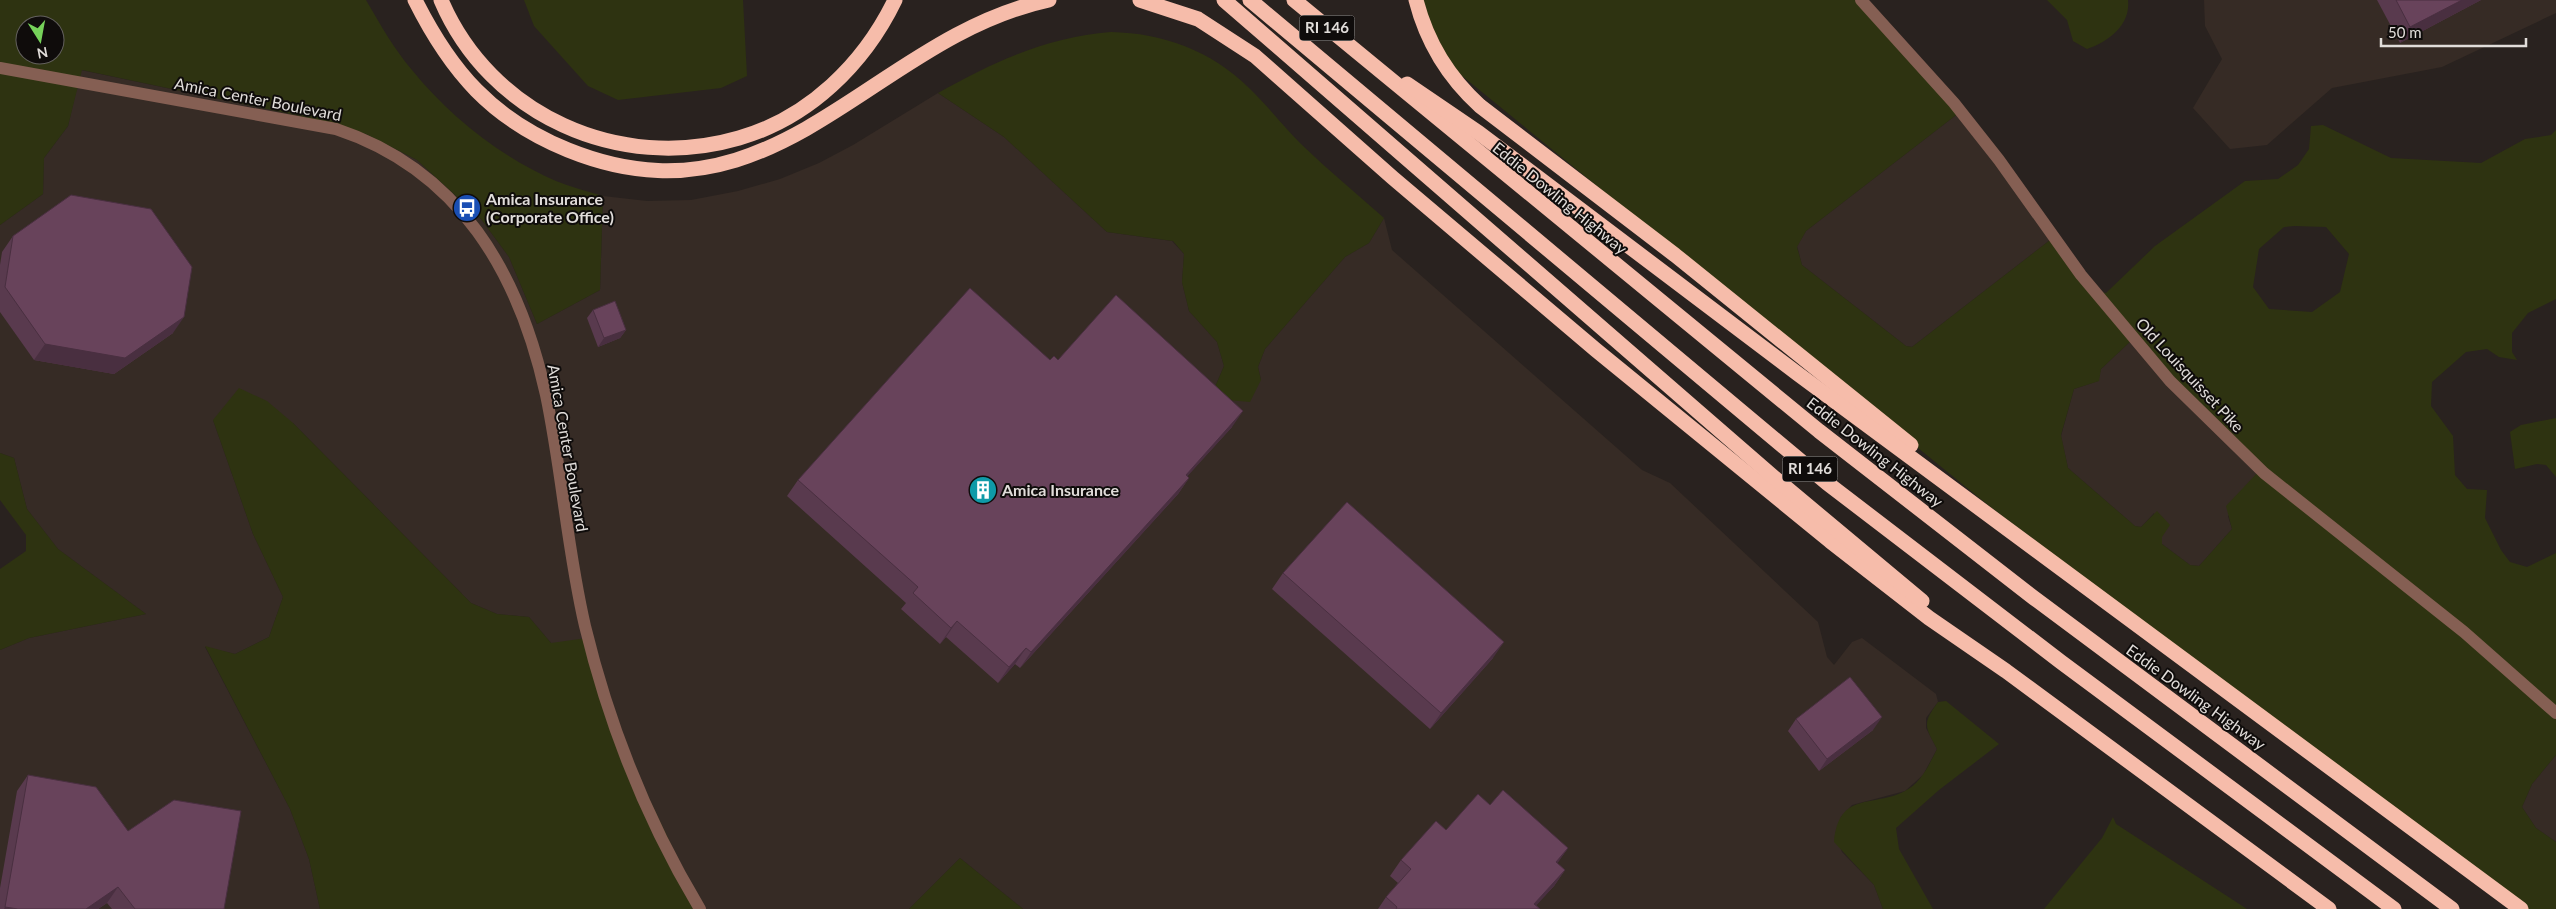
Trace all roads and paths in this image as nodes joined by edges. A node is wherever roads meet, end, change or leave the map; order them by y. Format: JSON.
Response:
{"nodes":[{"id":1,"x":416,"y":0,"type":"edge"},
{"id":2,"x":441,"y":0,"type":"edge"},
{"id":3,"x":895,"y":0,"type":"edge"},
{"id":4,"x":1049,"y":0,"type":"edge"},
{"id":5,"x":1140,"y":0,"type":"edge"},
{"id":6,"x":1224,"y":0,"type":"edge"},
{"id":7,"x":1250,"y":0,"type":"edge"},
{"id":8,"x":1294,"y":0,"type":"edge"},
{"id":9,"x":1416,"y":0,"type":"edge"},
{"id":10,"x":1861,"y":0,"type":"edge"},
{"id":11,"x":1361,"y":56,"type":"junction"},
{"id":12,"x":0,"y":68,"type":"edge"},
{"id":13,"x":2103,"y":600,"type":"junction"},
{"id":14,"x":2006,"y":671,"type":"junction"},
{"id":15,"x":2556,"y":713,"type":"edge"},
{"id":16,"x":700,"y":909,"type":"edge"},
{"id":17,"x":2329,"y":909,"type":"edge"},
{"id":18,"x":2394,"y":909,"type":"edge"},
{"id":19,"x":2452,"y":909,"type":"edge"},
{"id":20,"x":2520,"y":909,"type":"edge"}],
"edges":[{"from":1,"to":4,"type":"highway"},
{"from":2,"to":3,"type":"highway"},
{"from":5,"to":14,"type":"highway"},
{"from":6,"to":14,"type":"highway"},
{"from":7,"to":18,"type":"highway","number":"RI 146"},
{"from":8,"to":11,"type":"highway","name":"Eddie Dowling Highway","number":"RI 146"},
{"from":9,"to":13,"type":"highway"},
{"from":10,"to":15,"type":"street","name":"Old Louisquisset Pike"},
{"from":11,"to":13,"type":"highway"},
{"from":11,"to":19,"type":"highway","name":"Eddie Dowling Highway","number":"RI 146"},
{"from":12,"to":16,"type":"street","name":"Amica Center Boulevard"},
{"from":13,"to":20,"type":"highway"},
{"from":14,"to":17,"type":"highway"}]}
